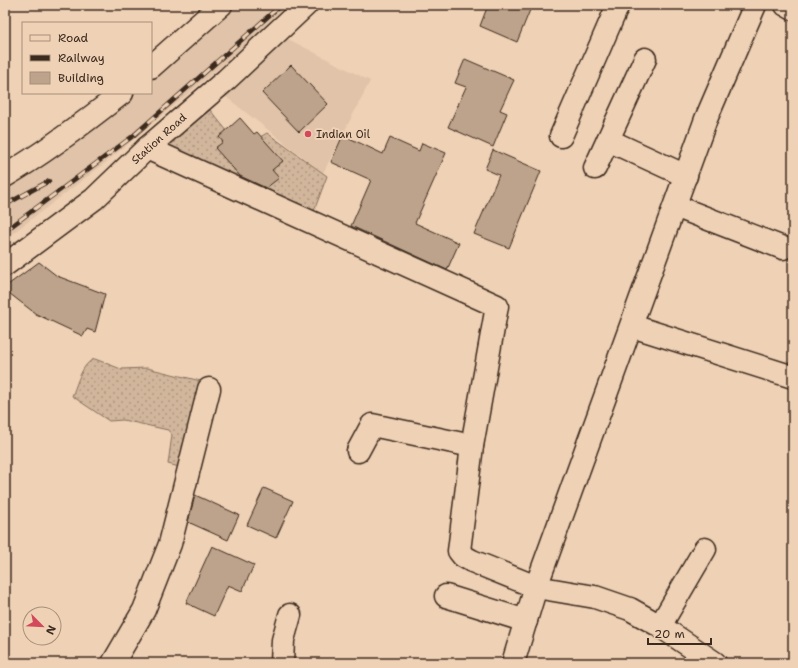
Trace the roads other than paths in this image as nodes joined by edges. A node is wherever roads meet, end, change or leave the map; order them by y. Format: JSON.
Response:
{"nodes":[{"id":1,"x":221,"y":5,"type":"edge"},
{"id":2,"x":306,"y":5,"type":"edge"},
{"id":3,"x":618,"y":5,"type":"edge"},
{"id":4,"x":755,"y":5,"type":"edge"},
{"id":5,"x":786,"y":5,"type":"edge"},
{"id":6,"x":793,"y":9,"type":"edge"},
{"id":7,"x":646,"y":59,"type":"dead end"},
{"id":8,"x":152,"y":66,"type":"edge"},
{"id":9,"x":121,"y":94,"type":"edge"},
{"id":10,"x":561,"y":136,"type":"dead end"},
{"id":11,"x":608,"y":140,"type":"junction"},
{"id":12,"x":147,"y":148,"type":"junction"},
{"id":13,"x":595,"y":168,"type":"dead end"},
{"id":14,"x":5,"y":176,"type":"edge"},
{"id":15,"x":686,"y":176,"type":"junction"},
{"id":16,"x":675,"y":206,"type":"junction"},
{"id":17,"x":783,"y":248,"type":"dead end"},
{"id":18,"x":5,"y":265,"type":"edge"},
{"id":19,"x":632,"y":326,"type":"junction"},
{"id":20,"x":793,"y":377,"type":"edge"},
{"id":21,"x":209,"y":389,"type":"dead end"},
{"id":22,"x":472,"y":446,"type":"junction"},
{"id":23,"x":358,"y":451,"type":"dead end"},
{"id":24,"x":705,"y":549,"type":"dead end"},
{"id":25,"x":536,"y":587,"type":"junction"},
{"id":26,"x":446,"y":596,"type":"dead end"},
{"id":27,"x":290,"y":615,"type":"dead end"},
{"id":28,"x":526,"y":621,"type":"junction"},
{"id":29,"x":660,"y":626,"type":"junction"},
{"id":30,"x":113,"y":663,"type":"edge"},
{"id":31,"x":282,"y":663,"type":"edge"},
{"id":32,"x":513,"y":663,"type":"edge"},
{"id":33,"x":714,"y":663,"type":"edge"}],
"edges":[{"from":1,"to":8,"type":"street"},
{"from":2,"to":12,"type":"street","name":"Station Road"},
{"from":3,"to":10,"type":"street"},
{"from":4,"to":15,"type":"street"},
{"from":5,"to":6,"type":"street"},
{"from":7,"to":11,"type":"street"},
{"from":9,"to":14,"type":"street"},
{"from":11,"to":13,"type":"street"},
{"from":11,"to":15,"type":"street"},
{"from":12,"to":18,"type":"street","name":"Station Road"},
{"from":12,"to":22,"type":"street"},
{"from":15,"to":16,"type":"street"},
{"from":16,"to":17,"type":"street"},
{"from":16,"to":19,"type":"street"},
{"from":19,"to":20,"type":"street"},
{"from":19,"to":25,"type":"street"},
{"from":21,"to":30,"type":"street"},
{"from":22,"to":23,"type":"street"},
{"from":22,"to":25,"type":"street"},
{"from":24,"to":29,"type":"street"},
{"from":25,"to":28,"type":"street"},
{"from":25,"to":29,"type":"street"},
{"from":26,"to":28,"type":"street"},
{"from":27,"to":31,"type":"street"},
{"from":28,"to":32,"type":"street"},
{"from":29,"to":33,"type":"street"}]}
